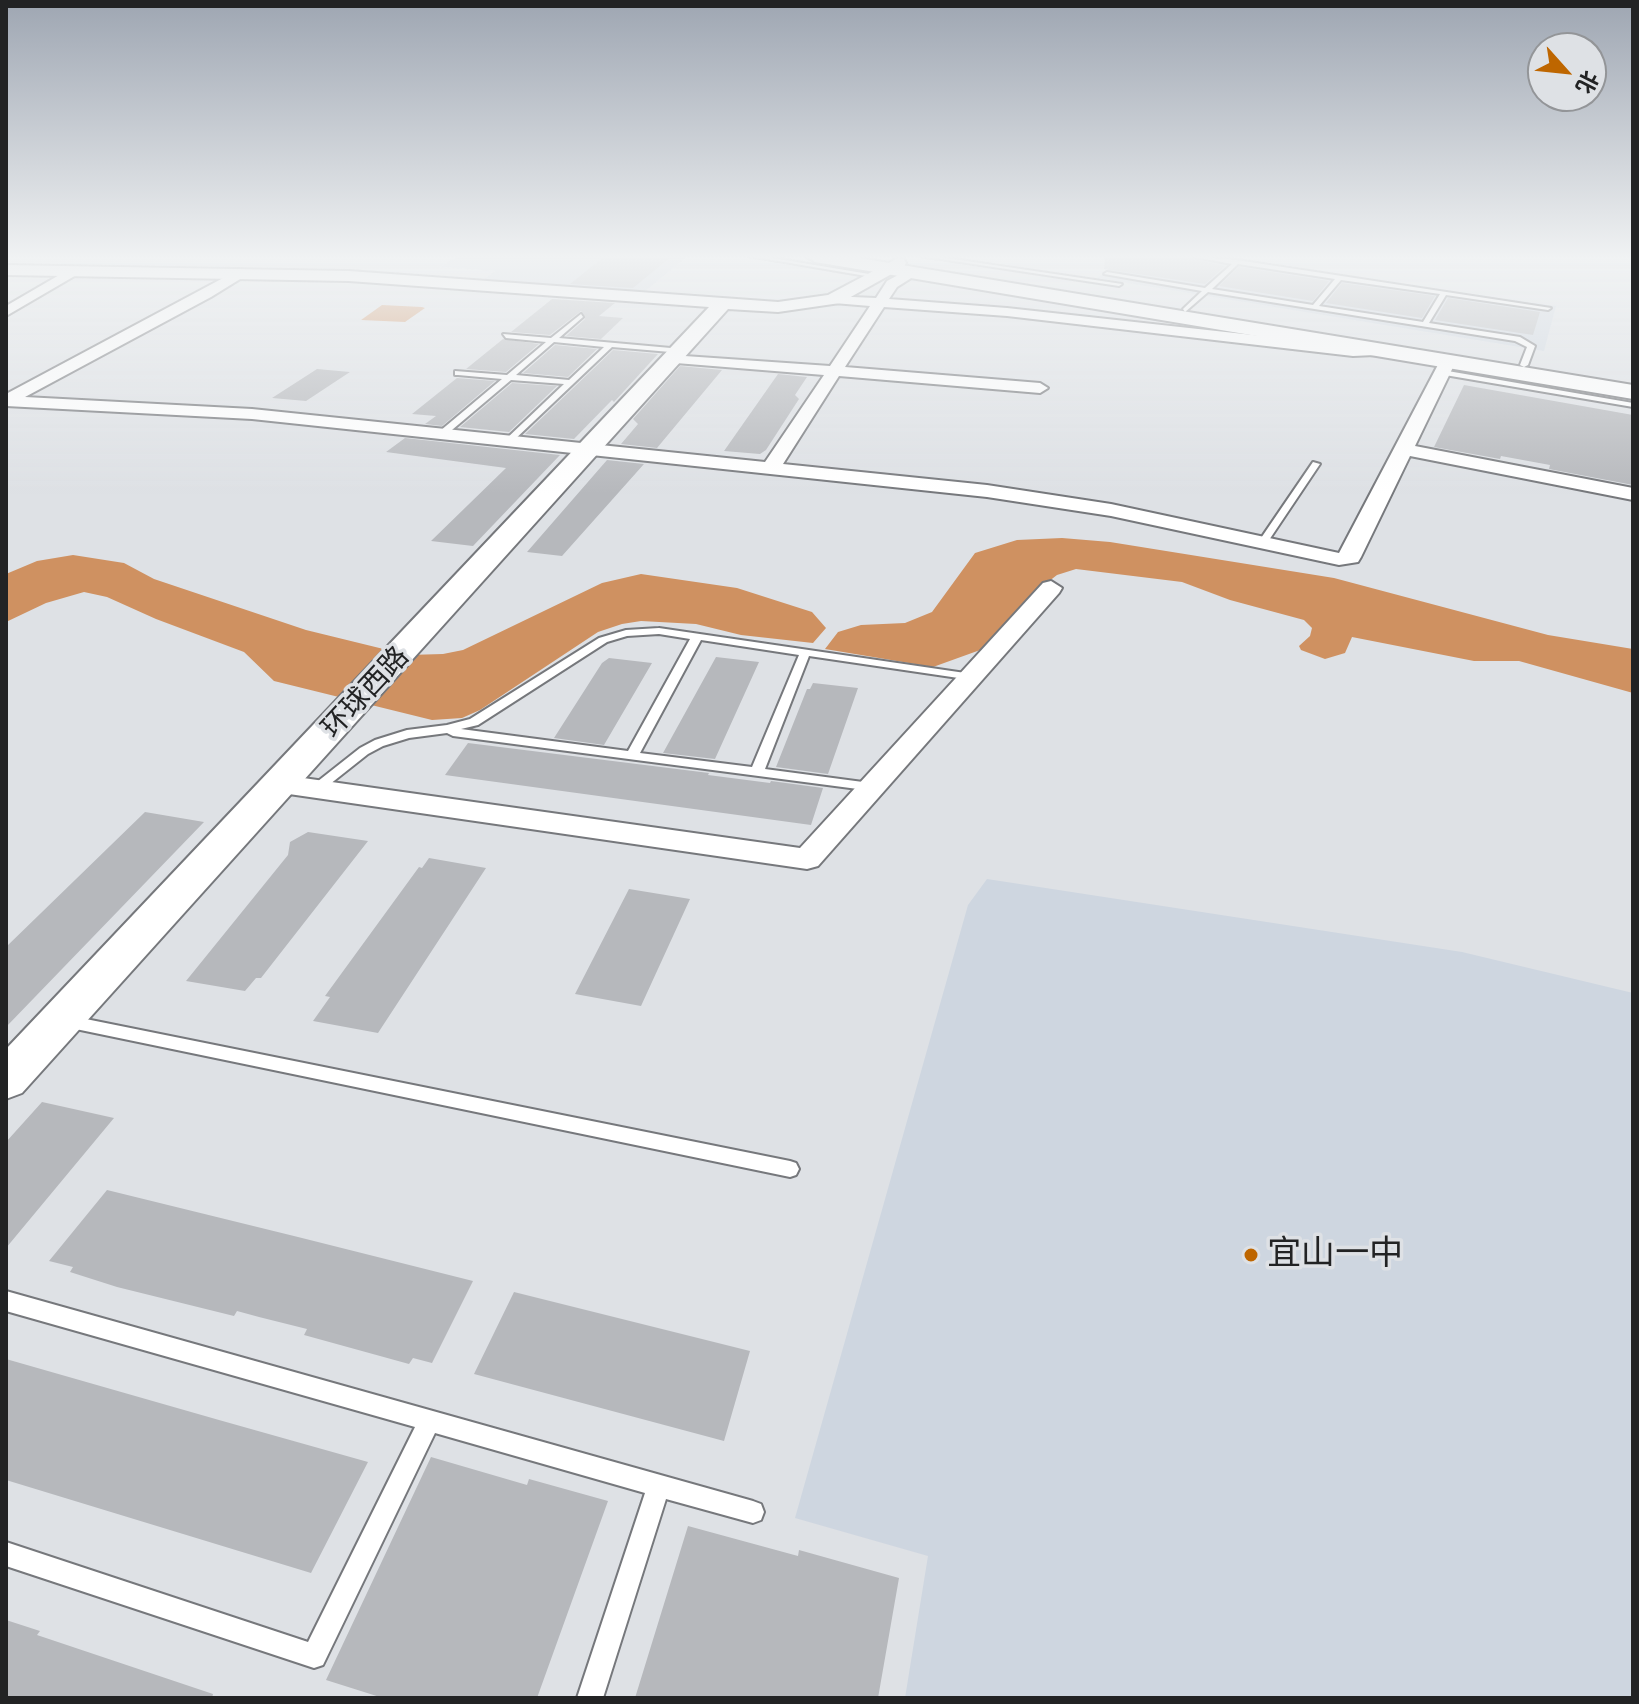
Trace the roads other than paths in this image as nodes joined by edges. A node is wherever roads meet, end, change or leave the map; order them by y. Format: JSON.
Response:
{"nodes":[{"id":1,"x":128,"y":336,"type":"edge"},
{"id":2,"x":506,"y":336,"type":"dead end"},
{"id":3,"x":557,"y":336,"type":"edge"},
{"id":4,"x":695,"y":336,"type":"edge"},
{"id":5,"x":858,"y":336,"type":"edge"},
{"id":6,"x":1216,"y":336,"type":"edge"},
{"id":7,"x":1299,"y":336,"type":"edge"},
{"id":8,"x":1366,"y":336,"type":"edge"},
{"id":9,"x":1490,"y":336,"type":"edge"},
{"id":10,"x":552,"y":340,"type":"junction"},
{"id":11,"x":610,"y":345,"type":"junction"},
{"id":12,"x":1381,"y":350,"type":"junction"},
{"id":13,"x":679,"y":354,"type":"junction"},
{"id":14,"x":1524,"y":365,"type":"junction"},
{"id":15,"x":1445,"y":366,"type":"junction"},
{"id":16,"x":834,"y":371,"type":"junction"},
{"id":17,"x":458,"y":373,"type":"dead end"},
{"id":18,"x":509,"y":377,"type":"junction"},
{"id":19,"x":570,"y":382,"type":"junction"},
{"id":20,"x":1633,"y":383,"type":"edge"},
{"id":21,"x":1040,"y":388,"type":"dead end"},
{"id":22,"x":1633,"y":392,"type":"edge"},
{"id":23,"x":6,"y":400,"type":"edge"},
{"id":24,"x":1633,"y":405,"type":"edge"},
{"id":25,"x":443,"y":433,"type":"junction"},
{"id":26,"x":509,"y":440,"type":"junction"},
{"id":27,"x":592,"y":449,"type":"junction"},
{"id":28,"x":1404,"y":449,"type":"junction"},
{"id":29,"x":1316,"y":464,"type":"dead end"},
{"id":30,"x":771,"y":468,"type":"junction"},
{"id":31,"x":1633,"y":494,"type":"edge"},
{"id":32,"x":1262,"y":544,"type":"junction"},
{"id":33,"x":1051,"y":588,"type":"dead end"},
{"id":34,"x":697,"y":637,"type":"junction"},
{"id":35,"x":805,"y":653,"type":"junction"},
{"id":36,"x":972,"y":677,"type":"junction"},
{"id":37,"x":438,"y":730,"type":"junction"},
{"id":38,"x":632,"y":756,"type":"junction"},
{"id":39,"x":757,"y":772,"type":"junction"},
{"id":40,"x":303,"y":775,"type":"junction"},
{"id":41,"x":873,"y":787,"type":"junction"},
{"id":42,"x":62,"y":1020,"type":"junction"},
{"id":43,"x":6,"y":1080,"type":"edge"},
{"id":44,"x":790,"y":1169,"type":"dead end"},
{"id":45,"x":6,"y":1301,"type":"edge"},
{"id":46,"x":429,"y":1421,"type":"junction"},
{"id":47,"x":659,"y":1485,"type":"junction"},
{"id":48,"x":753,"y":1512,"type":"dead end"},
{"id":49,"x":6,"y":1554,"type":"edge"},
{"id":50,"x":590,"y":1698,"type":"edge"}],
"edges":[{"from":1,"to":23,"type":"street"},
{"from":2,"to":10,"type":"lane"},
{"from":3,"to":10,"type":"lane"},
{"from":4,"to":13,"type":"street","name":"环球西路"},
{"from":5,"to":16,"type":"street"},
{"from":6,"to":12,"type":"street"},
{"from":7,"to":12,"type":"main road"},
{"from":8,"to":14,"type":"main road"},
{"from":9,"to":14,"type":"lane"},
{"from":10,"to":11,"type":"lane"},
{"from":10,"to":18,"type":"lane"},
{"from":11,"to":13,"type":"lane"},
{"from":11,"to":19,"type":"lane"},
{"from":12,"to":15,"type":"main road"},
{"from":13,"to":16,"type":"street"},
{"from":13,"to":27,"type":"street","name":"环球西路"},
{"from":14,"to":20,"type":"main road"},
{"from":15,"to":22,"type":"main road"},
{"from":15,"to":24,"type":"lane"},
{"from":15,"to":28,"type":"street"},
{"from":16,"to":21,"type":"street"},
{"from":16,"to":30,"type":"street"},
{"from":17,"to":18,"type":"lane"},
{"from":18,"to":19,"type":"lane"},
{"from":18,"to":25,"type":"lane"},
{"from":19,"to":26,"type":"lane"},
{"from":23,"to":25,"type":"street"},
{"from":25,"to":26,"type":"street"},
{"from":26,"to":27,"type":"street"},
{"from":27,"to":30,"type":"street"},
{"from":27,"to":40,"type":"street","name":"环球西路"},
{"from":28,"to":31,"type":"street"},
{"from":28,"to":32,"type":"street"},
{"from":29,"to":32,"type":"lane"},
{"from":30,"to":32,"type":"street"},
{"from":33,"to":36,"type":"street"},
{"from":34,"to":35,"type":"lane"},
{"from":34,"to":37,"type":"lane"},
{"from":34,"to":38,"type":"lane"},
{"from":35,"to":36,"type":"lane"},
{"from":35,"to":39,"type":"lane"},
{"from":36,"to":41,"type":"street"},
{"from":37,"to":38,"type":"lane"},
{"from":37,"to":40,"type":"lane"},
{"from":38,"to":39,"type":"lane"},
{"from":39,"to":41,"type":"lane"},
{"from":40,"to":41,"type":"street"},
{"from":40,"to":42,"type":"street","name":"环球西路"},
{"from":42,"to":43,"type":"street","name":"环球西路"},
{"from":42,"to":44,"type":"lane"},
{"from":45,"to":46,"type":"lane"},
{"from":46,"to":47,"type":"lane"},
{"from":46,"to":49,"type":"lane"},
{"from":47,"to":48,"type":"lane"},
{"from":47,"to":50,"type":"lane"}]}
